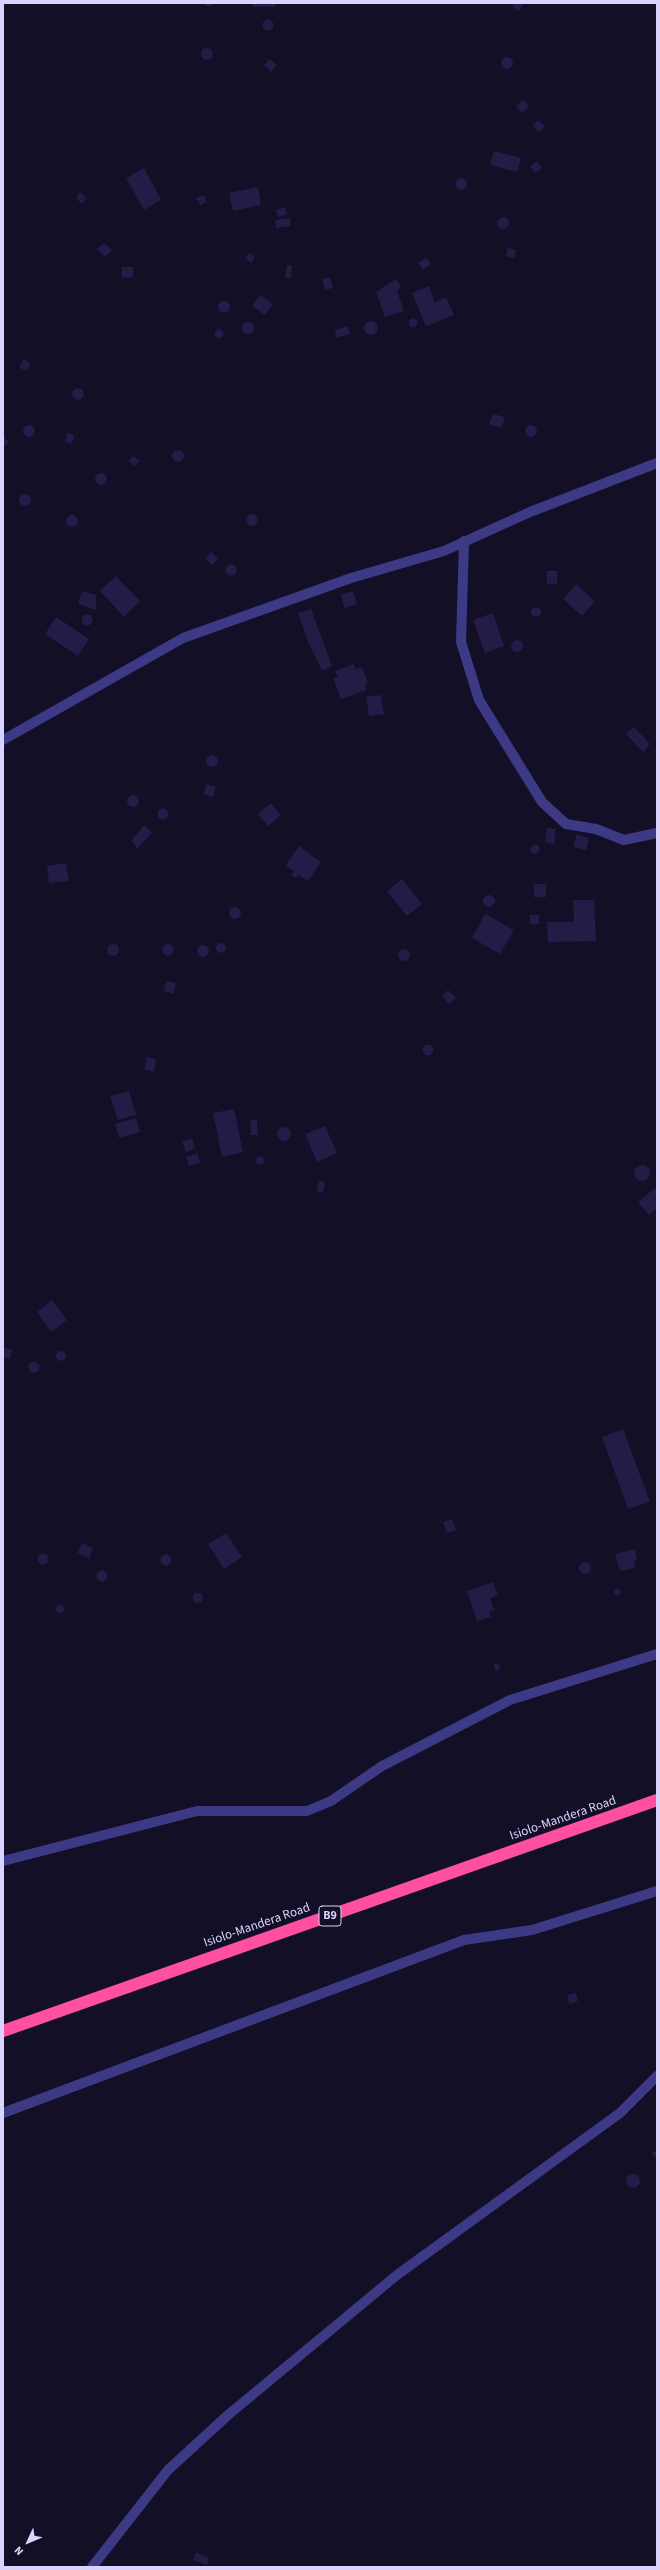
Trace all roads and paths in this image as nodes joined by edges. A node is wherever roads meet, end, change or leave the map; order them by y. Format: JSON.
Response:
{"nodes":[{"id":1,"x":657,"y":463,"type":"edge"},
{"id":2,"x":464,"y":541,"type":"junction"},
{"id":3,"x":3,"y":740,"type":"edge"},
{"id":4,"x":657,"y":833,"type":"edge"},
{"id":5,"x":657,"y":1654,"type":"edge"},
{"id":6,"x":657,"y":1800,"type":"edge"},
{"id":7,"x":3,"y":1861,"type":"edge"},
{"id":8,"x":657,"y":1891,"type":"edge"},
{"id":9,"x":3,"y":2031,"type":"edge"},
{"id":10,"x":657,"y":2076,"type":"edge"},
{"id":11,"x":3,"y":2113,"type":"edge"},
{"id":12,"x":92,"y":2567,"type":"edge"}],
"edges":[{"from":1,"to":2,"type":"street"},
{"from":2,"to":3,"type":"street"},
{"from":2,"to":4,"type":"street"},
{"from":5,"to":7,"type":"street"},
{"from":6,"to":9,"type":"highway","name":"Isiolo-Mandera Road","number":"B9"},
{"from":8,"to":11,"type":"street"},
{"from":10,"to":12,"type":"street"}]}
